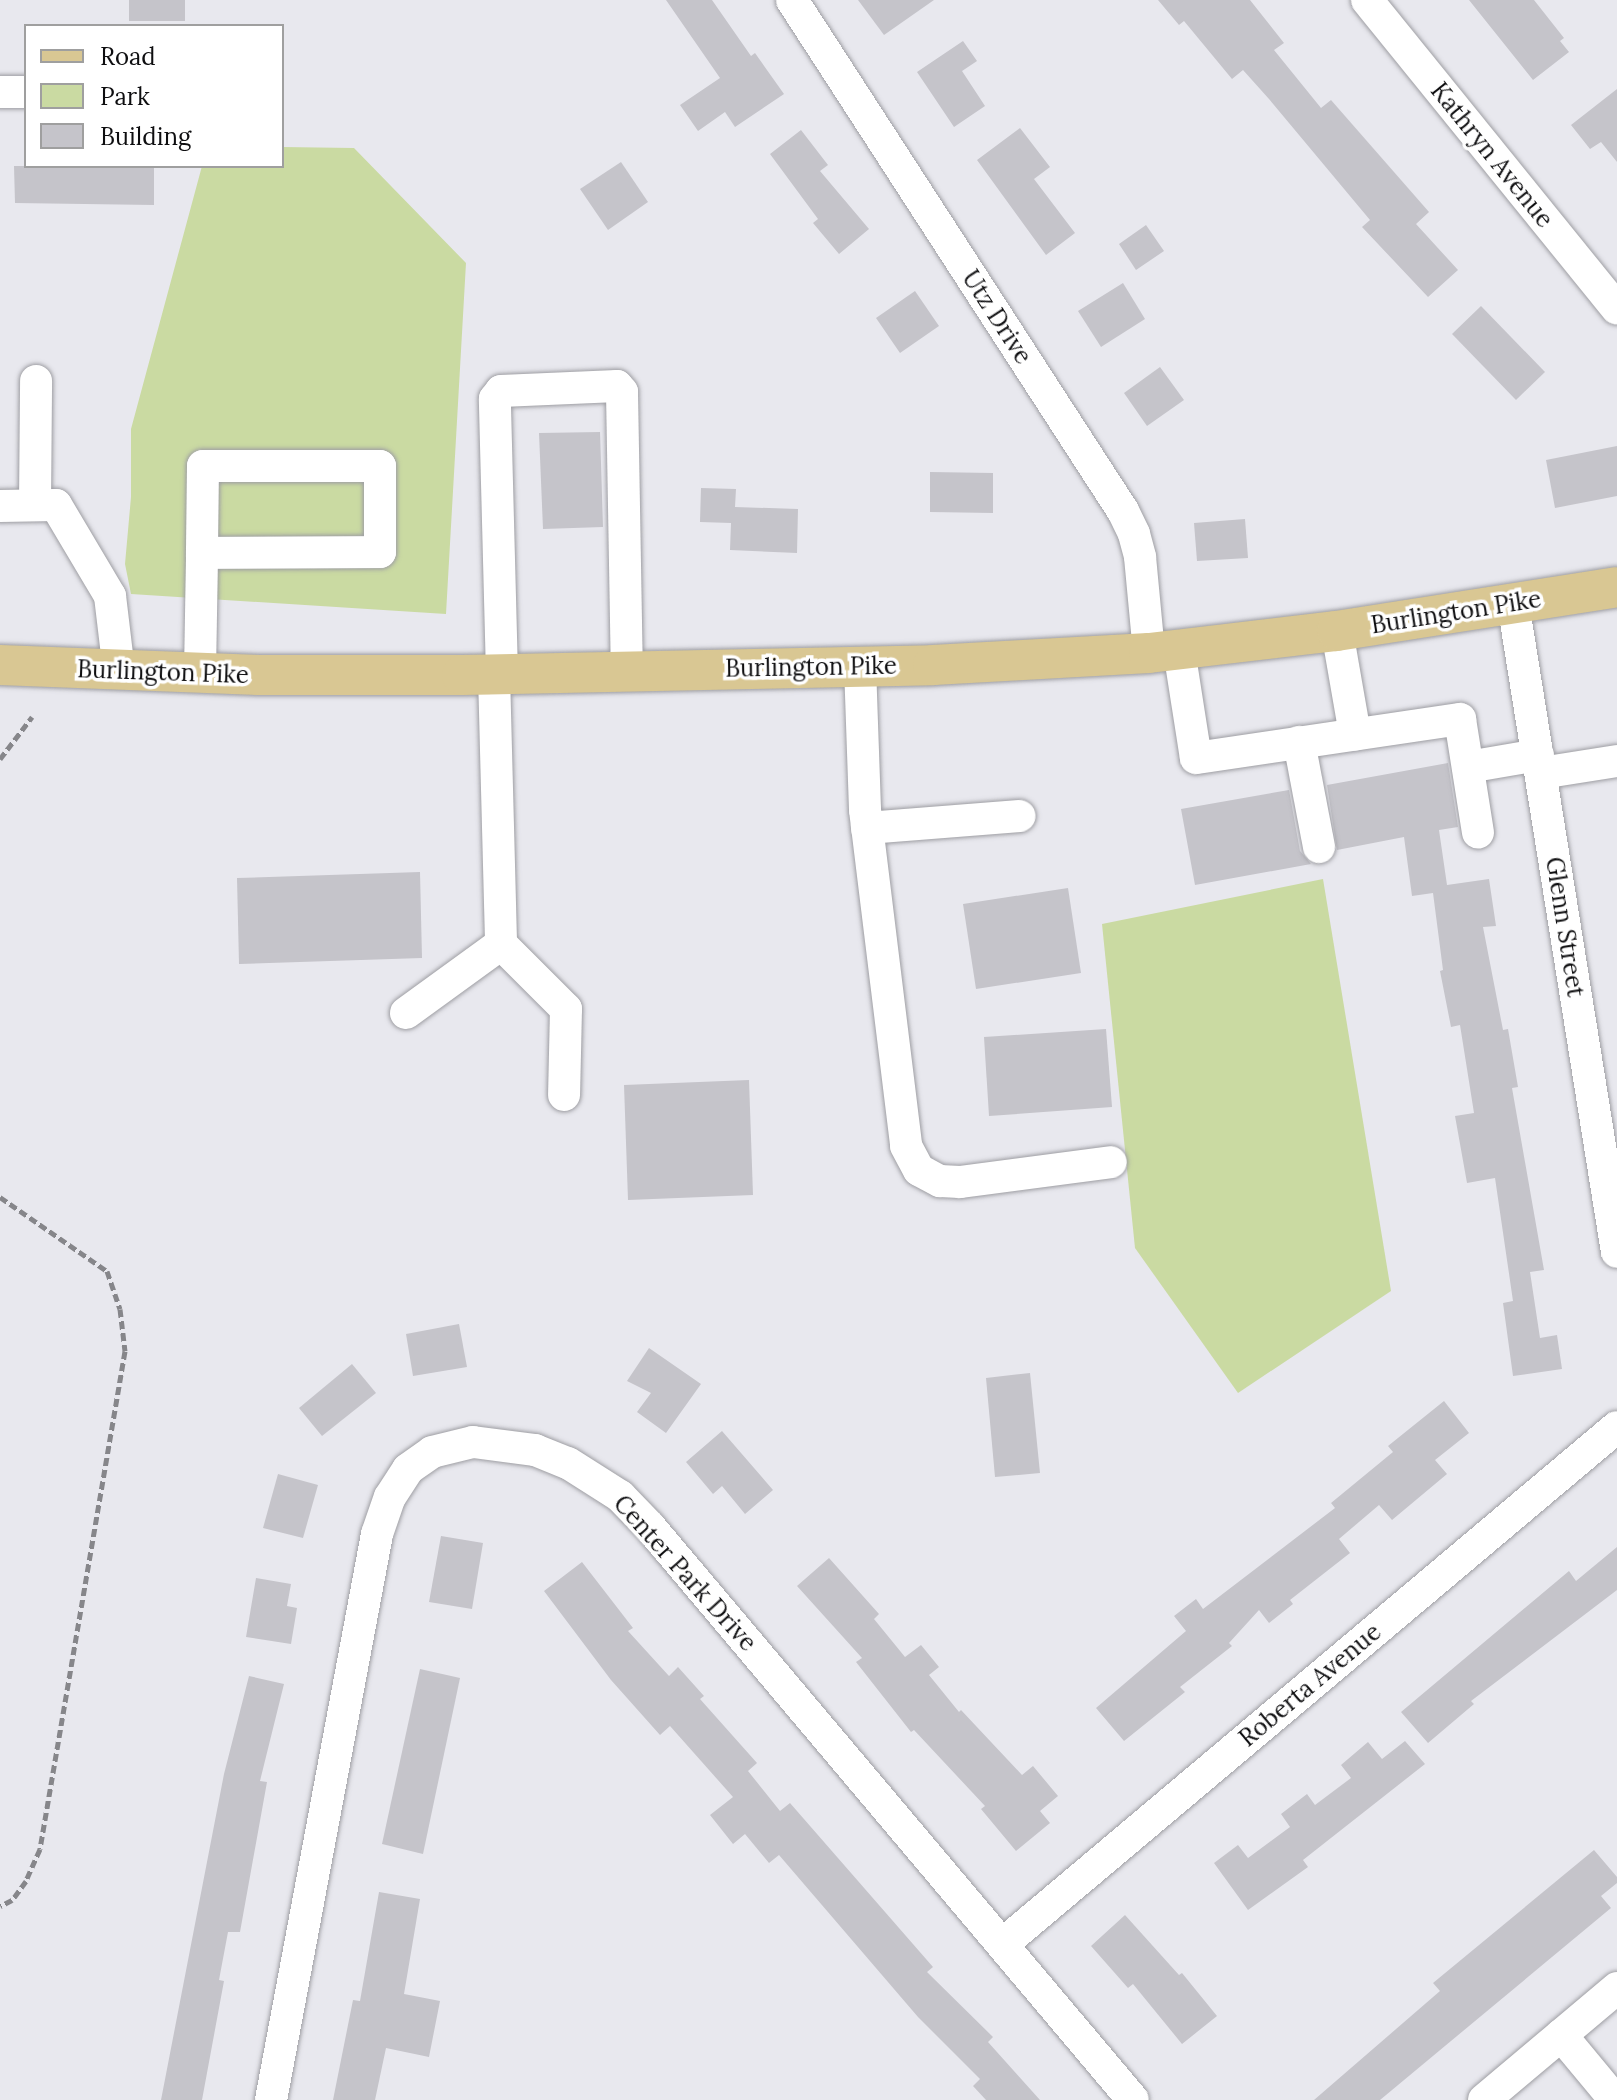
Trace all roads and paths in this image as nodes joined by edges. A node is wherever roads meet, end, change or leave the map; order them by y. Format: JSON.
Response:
{"nodes":[{"id":1,"x":792,"y":0,"type":"edge"},
{"id":2,"x":1367,"y":0,"type":"edge"},
{"id":3,"x":0,"y":92,"type":"edge"},
{"id":4,"x":24,"y":92,"type":"edge"},
{"id":5,"x":1617,"y":309,"type":"edge"},
{"id":6,"x":36,"y":381,"type":"dead end"},
{"id":7,"x":35,"y":505,"type":"junction"},
{"id":8,"x":0,"y":506,"type":"edge"},
{"id":9,"x":202,"y":553,"type":"junction"},
{"id":10,"x":1617,"y":587,"type":"edge"},
{"id":11,"x":1513,"y":603,"type":"junction"},
{"id":12,"x":1337,"y":631,"type":"junction"},
{"id":13,"x":1164,"y":651,"type":"junction"},
{"id":14,"x":0,"y":665,"type":"edge"},
{"id":15,"x":860,"y":666,"type":"junction"},
{"id":16,"x":119,"y":671,"type":"junction"},
{"id":17,"x":627,"y":671,"type":"junction"},
{"id":18,"x":200,"y":672,"type":"junction"},
{"id":19,"x":498,"y":674,"type":"junction"},
{"id":20,"x":32,"y":717,"type":"dead end"},
{"id":21,"x":1355,"y":734,"type":"junction"},
{"id":22,"x":1299,"y":742,"type":"junction"},
{"id":23,"x":0,"y":759,"type":"edge"},
{"id":24,"x":1617,"y":761,"type":"edge"},
{"id":25,"x":1539,"y":764,"type":"junction"},
{"id":26,"x":1468,"y":767,"type":"junction"},
{"id":27,"x":1020,"y":816,"type":"dead end"},
{"id":28,"x":867,"y":828,"type":"junction"},
{"id":29,"x":1478,"y":833,"type":"dead end"},
{"id":30,"x":1319,"y":847,"type":"dead end"},
{"id":31,"x":501,"y":944,"type":"junction"},
{"id":32,"x":406,"y":1013,"type":"dead end"},
{"id":33,"x":564,"y":1095,"type":"dead end"},
{"id":34,"x":1111,"y":1162,"type":"dead end"},
{"id":35,"x":0,"y":1197,"type":"edge"},
{"id":36,"x":1617,"y":1252,"type":"edge"},
{"id":37,"x":1617,"y":1427,"type":"edge"},
{"id":38,"x":0,"y":1906,"type":"edge"},
{"id":39,"x":1004,"y":1943,"type":"junction"},
{"id":40,"x":1617,"y":1988,"type":"edge"},
{"id":41,"x":1561,"y":2035,"type":"junction"},
{"id":42,"x":271,"y":2100,"type":"edge"},
{"id":43,"x":1132,"y":2100,"type":"edge"},
{"id":44,"x":1484,"y":2100,"type":"edge"},
{"id":45,"x":1615,"y":2100,"type":"edge"}],
"edges":[{"from":1,"to":13,"type":"street","name":"Utz Drive"},
{"from":2,"to":5,"type":"street","name":"Kathryn Avenue"},
{"from":3,"to":4,"type":"street"},
{"from":6,"to":7,"type":"street"},
{"from":7,"to":8,"type":"street"},
{"from":7,"to":16,"type":"street"},
{"from":9,"to":9,"type":"street"},
{"from":9,"to":18,"type":"street"},
{"from":10,"to":11,"type":"main road","name":"Burlington Pike"},
{"from":11,"to":12,"type":"main road","name":"Burlington Pike"},
{"from":11,"to":25,"type":"street","name":"Glenn Street"},
{"from":12,"to":13,"type":"main road","name":"Burlington Pike"},
{"from":12,"to":21,"type":"street"},
{"from":13,"to":15,"type":"main road","name":"Burlington Pike"},
{"from":13,"to":22,"type":"street","name":"Utz Drive"},
{"from":14,"to":16,"type":"main road","name":"Burlington Pike"},
{"from":15,"to":17,"type":"main road","name":"Burlington Pike"},
{"from":15,"to":28,"type":"street"},
{"from":16,"to":18,"type":"main road","name":"Burlington Pike"},
{"from":17,"to":19,"type":"main road","name":"Burlington Pike"},
{"from":17,"to":19,"type":"street"},
{"from":18,"to":19,"type":"main road","name":"Burlington Pike"},
{"from":19,"to":31,"type":"street"},
{"from":20,"to":23,"type":"path"},
{"from":21,"to":22,"type":"street"},
{"from":21,"to":26,"type":"street"},
{"from":22,"to":30,"type":"street"},
{"from":24,"to":25,"type":"street"},
{"from":25,"to":26,"type":"street"},
{"from":25,"to":36,"type":"street","name":"Glenn Street"},
{"from":26,"to":29,"type":"street"},
{"from":27,"to":28,"type":"street"},
{"from":28,"to":34,"type":"street"},
{"from":31,"to":32,"type":"street"},
{"from":31,"to":33,"type":"street"},
{"from":35,"to":38,"type":"path"},
{"from":37,"to":39,"type":"street","name":"Roberta Avenue"},
{"from":39,"to":42,"type":"street","name":"Center Park Drive"},
{"from":39,"to":43,"type":"street","name":"Center Park Drive"},
{"from":40,"to":41,"type":"street"},
{"from":41,"to":44,"type":"street"},
{"from":41,"to":45,"type":"street"}]}
